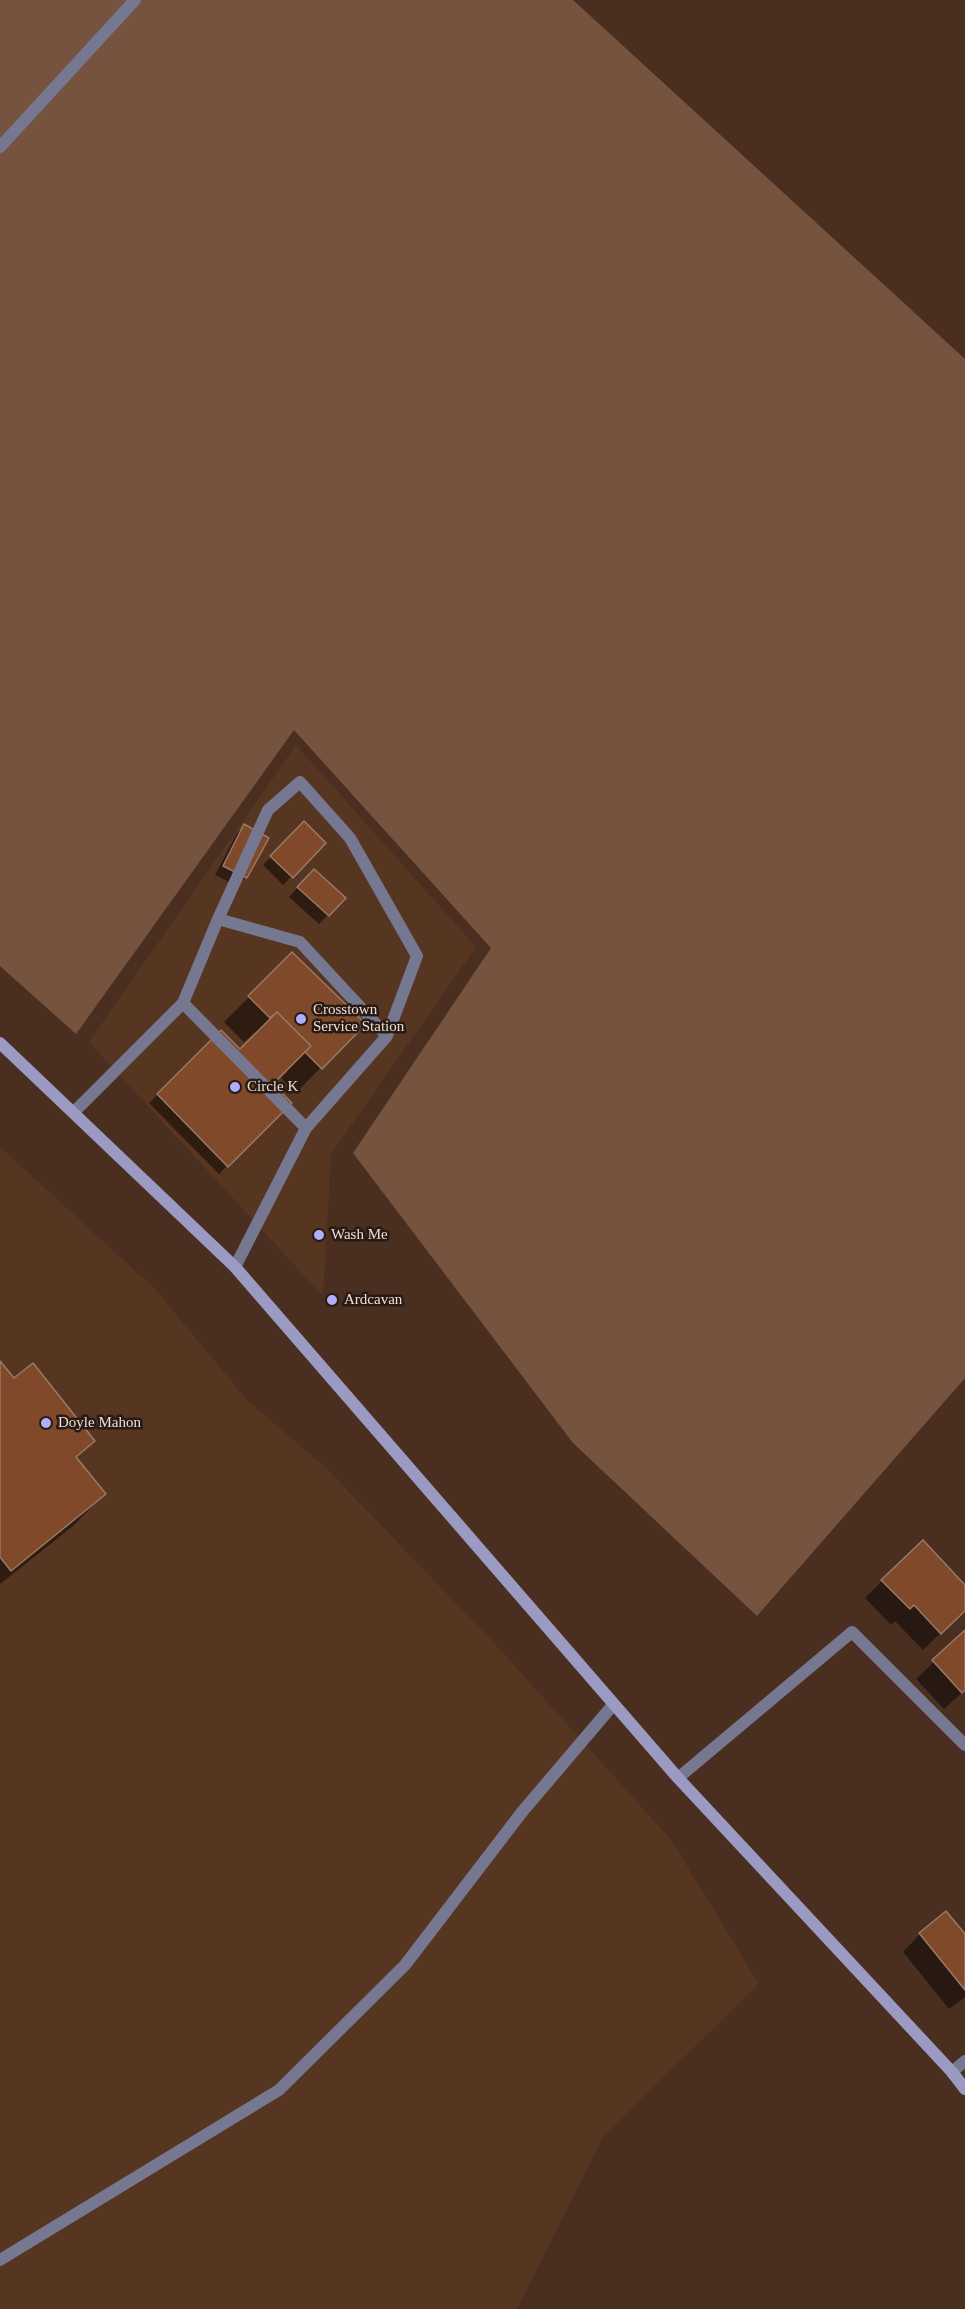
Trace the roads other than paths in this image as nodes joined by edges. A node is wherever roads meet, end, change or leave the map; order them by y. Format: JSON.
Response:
{"nodes":[{"id":1,"x":135,"y":0,"type":"edge"},
{"id":2,"x":0,"y":147,"type":"edge"},
{"id":3,"x":218,"y":919,"type":"junction"},
{"id":4,"x":183,"y":1003,"type":"junction"},
{"id":5,"x":387,"y":1036,"type":"junction"},
{"id":6,"x":0,"y":1043,"type":"edge"},
{"id":7,"x":74,"y":1112,"type":"junction"},
{"id":8,"x":306,"y":1128,"type":"junction"},
{"id":9,"x":235,"y":1267,"type":"junction"},
{"id":10,"x":613,"y":1705,"type":"junction"},
{"id":11,"x":965,"y":1745,"type":"edge"},
{"id":12,"x":678,"y":1779,"type":"junction"},
{"id":13,"x":965,"y":2061,"type":"edge"},
{"id":14,"x":952,"y":2072,"type":"junction"},
{"id":15,"x":965,"y":2090,"type":"edge"},
{"id":16,"x":0,"y":2260,"type":"edge"}],
"edges":[{"from":1,"to":2,"type":"street"},
{"from":3,"to":4,"type":"street"},
{"from":3,"to":5,"type":"street"},
{"from":3,"to":5,"type":"street"},
{"from":4,"to":7,"type":"street"},
{"from":4,"to":8,"type":"street"},
{"from":5,"to":8,"type":"street"},
{"from":6,"to":7,"type":"main road"},
{"from":7,"to":9,"type":"main road"},
{"from":8,"to":9,"type":"street"},
{"from":9,"to":10,"type":"main road"},
{"from":10,"to":12,"type":"main road"},
{"from":10,"to":16,"type":"street"},
{"from":11,"to":12,"type":"street"},
{"from":12,"to":14,"type":"main road"},
{"from":13,"to":14,"type":"street"},
{"from":14,"to":15,"type":"main road"}]}
